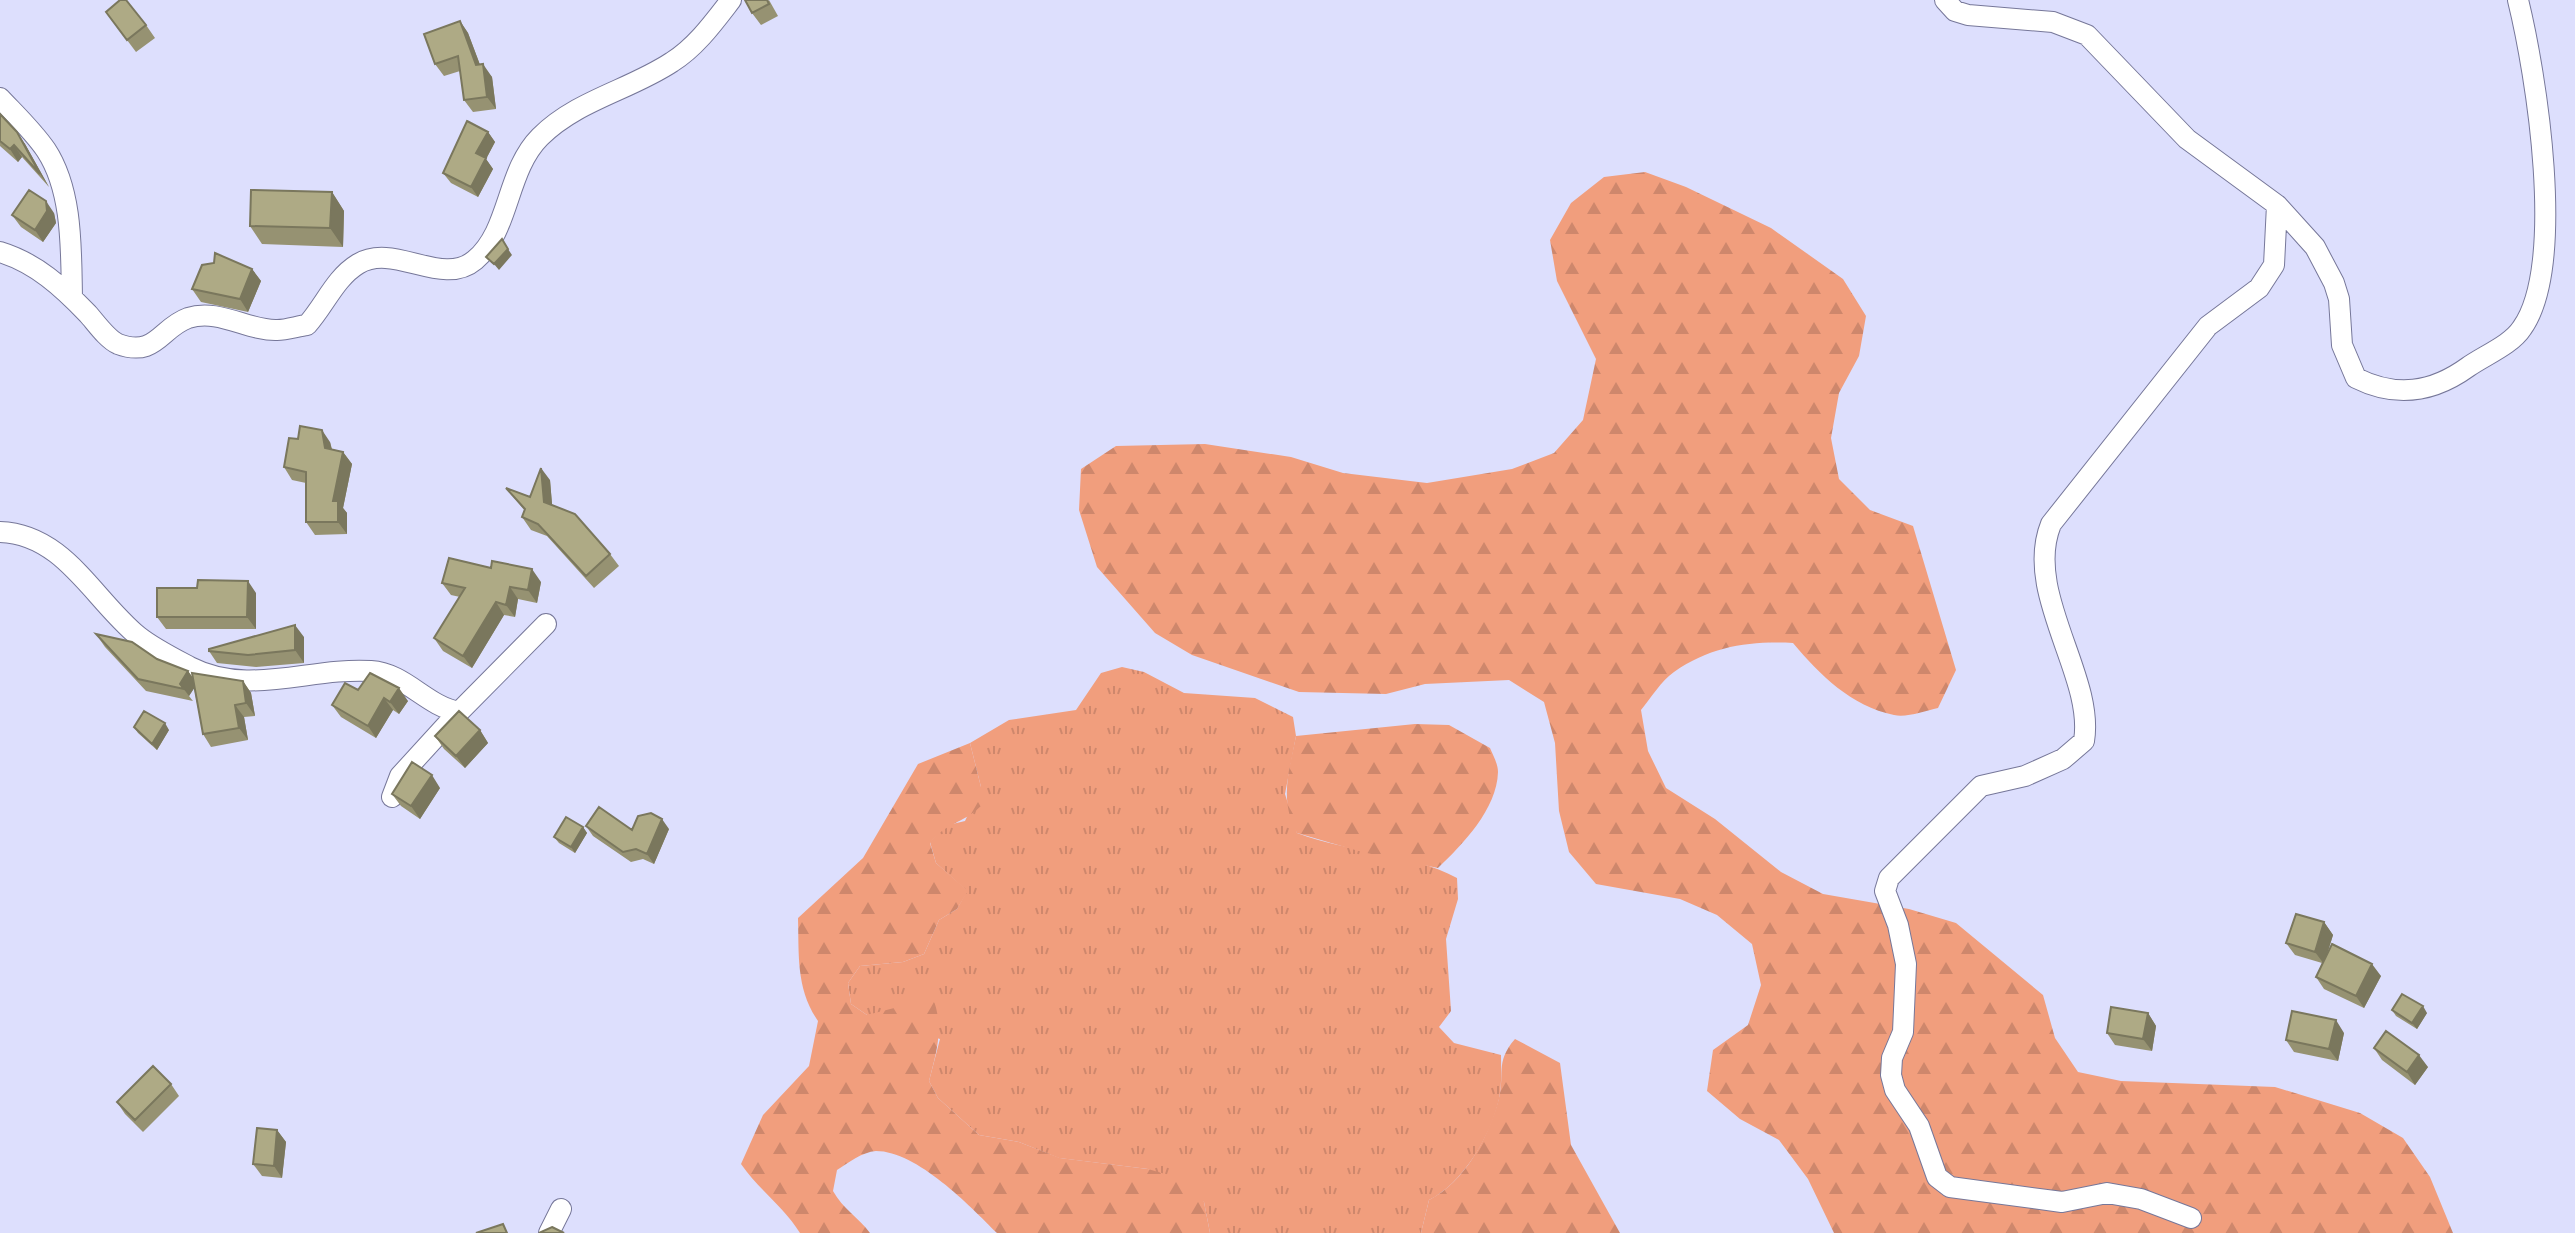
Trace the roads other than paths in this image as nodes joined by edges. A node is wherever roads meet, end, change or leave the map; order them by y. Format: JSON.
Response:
{"nodes":[{"id":1,"x":731,"y":0,"type":"edge"},
{"id":2,"x":1945,"y":0,"type":"edge"},
{"id":3,"x":2518,"y":0,"type":"edge"},
{"id":4,"x":0,"y":98,"type":"edge"},
{"id":5,"x":2277,"y":205,"type":"junction"},
{"id":6,"x":0,"y":252,"type":"edge"},
{"id":7,"x":72,"y":298,"type":"junction"},
{"id":8,"x":0,"y":532,"type":"edge"},
{"id":9,"x":546,"y":624,"type":"dead end"},
{"id":10,"x":459,"y":712,"type":"junction"},
{"id":11,"x":392,"y":797,"type":"edge"},
{"id":12,"x":561,"y":1209,"type":"dead end"},
{"id":13,"x":2191,"y":1218,"type":"dead end"},
{"id":14,"x":549,"y":1233,"type":"edge"}],
"edges":[{"from":1,"to":7,"type":"street"},
{"from":2,"to":5,"type":"street"},
{"from":3,"to":5,"type":"street"},
{"from":4,"to":7,"type":"street"},
{"from":5,"to":13,"type":"street"},
{"from":6,"to":7,"type":"street"},
{"from":8,"to":10,"type":"street"},
{"from":9,"to":10,"type":"street"},
{"from":10,"to":11,"type":"street"},
{"from":12,"to":14,"type":"street"}]}
